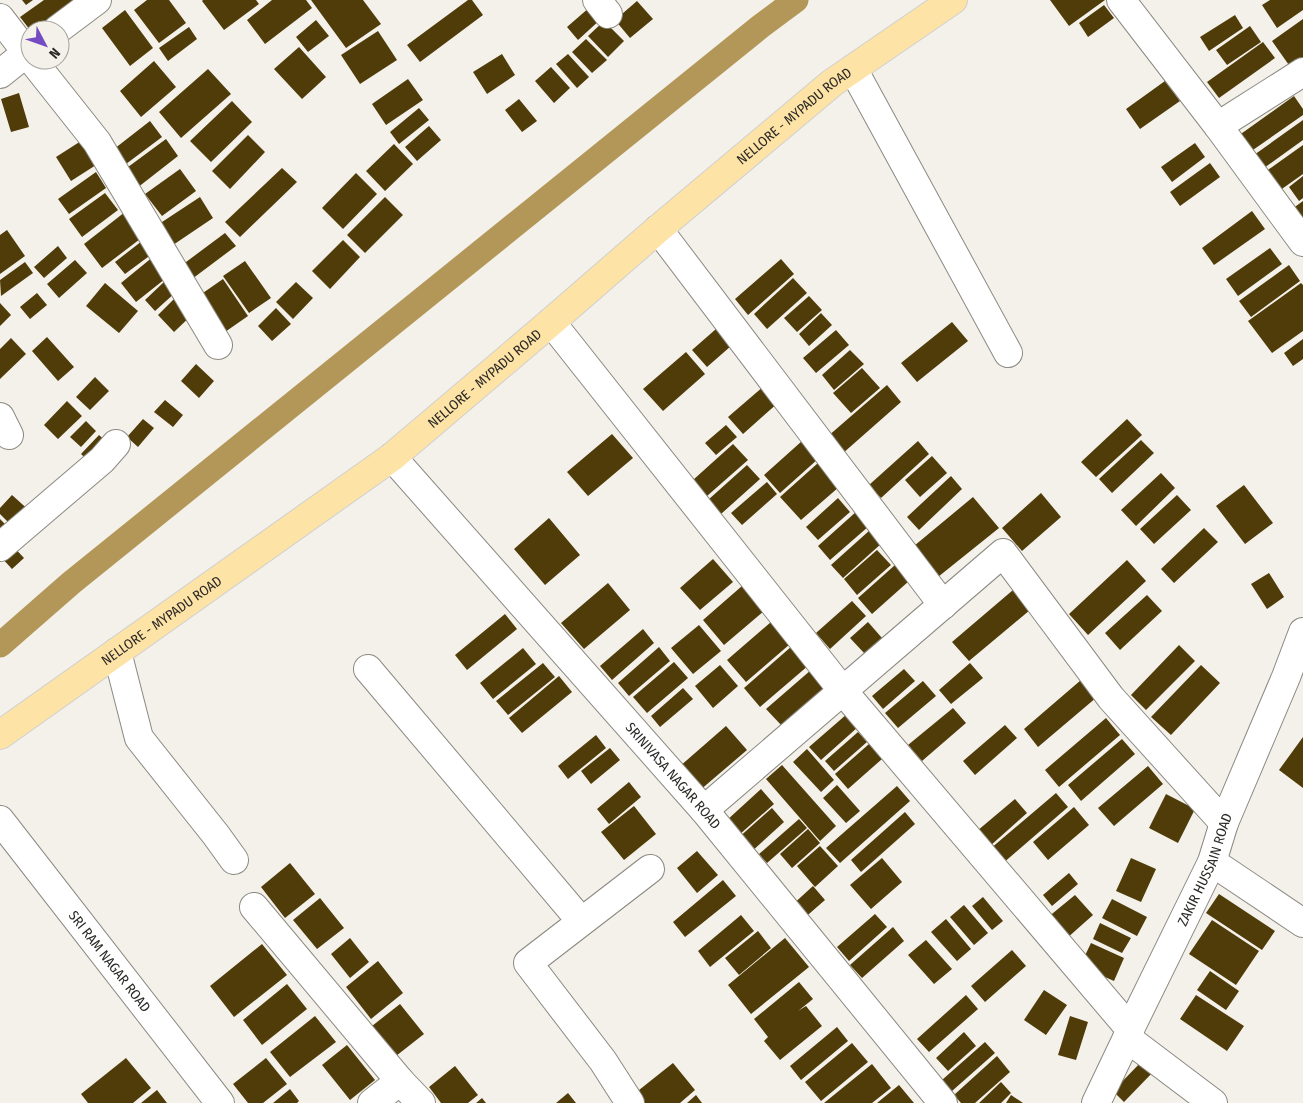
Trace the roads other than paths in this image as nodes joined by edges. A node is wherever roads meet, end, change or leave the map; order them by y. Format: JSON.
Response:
{"nodes":[{"id":1,"x":96,"y":0,"type":"edge"},
{"id":2,"x":953,"y":0,"type":"edge"},
{"id":3,"x":1121,"y":0,"type":"edge"},
{"id":4,"x":0,"y":18,"type":"edge"},
{"id":5,"x":70,"y":20,"type":"edge"},
{"id":6,"x":20,"y":43,"type":"edge"},
{"id":7,"x":20,"y":61,"type":"edge"},
{"id":8,"x":853,"y":68,"type":"junction"},
{"id":9,"x":42,"y":70,"type":"edge"},
{"id":10,"x":1303,"y":72,"type":"edge"},
{"id":11,"x":0,"y":74,"type":"edge"},
{"id":12,"x":1218,"y":126,"type":"junction"},
{"id":13,"x":658,"y":229,"type":"junction"},
{"id":14,"x":1303,"y":242,"type":"edge"},
{"id":15,"x":551,"y":322,"type":"junction"},
{"id":16,"x":218,"y":345,"type":"dead end"},
{"id":17,"x":1008,"y":353,"type":"dead end"},
{"id":18,"x":116,"y":444,"type":"dead end"},
{"id":19,"x":392,"y":457,"type":"junction"},
{"id":20,"x":0,"y":547,"type":"edge"},
{"id":21,"x":943,"y":605,"type":"junction"},
{"id":22,"x":1303,"y":632,"type":"edge"},
{"id":23,"x":117,"y":652,"type":"junction"},
{"id":24,"x":368,"y":669,"type":"dead end"},
{"id":25,"x":1294,"y":683,"type":"edge"},
{"id":26,"x":843,"y":691,"type":"junction"},
{"id":27,"x":0,"y":735,"type":"edge"},
{"id":28,"x":704,"y":810,"type":"junction"},
{"id":29,"x":0,"y":820,"type":"edge"},
{"id":30,"x":1224,"y":823,"type":"junction"},
{"id":31,"x":234,"y":860,"type":"dead end"},
{"id":32,"x":1212,"y":862,"type":"junction"},
{"id":33,"x":650,"y":869,"type":"dead end"},
{"id":34,"x":254,"y":907,"type":"dead end"},
{"id":35,"x":582,"y":921,"type":"junction"},
{"id":36,"x":1303,"y":923,"type":"edge"},
{"id":37,"x":1129,"y":1033,"type":"junction"},
{"id":38,"x":400,"y":1080,"type":"junction"},
{"id":39,"x":220,"y":1103,"type":"edge"},
{"id":40,"x":372,"y":1103,"type":"edge"},
{"id":41,"x":421,"y":1103,"type":"edge"},
{"id":42,"x":630,"y":1103,"type":"edge"},
{"id":43,"x":943,"y":1103,"type":"edge"},
{"id":44,"x":1096,"y":1103,"type":"edge"},
{"id":45,"x":1213,"y":1103,"type":"edge"}],
"edges":[{"from":1,"to":5,"type":"street"},
{"from":2,"to":8,"type":"main road","name":"NELLORE - MYPADU ROAD"},
{"from":3,"to":12,"type":"street"},
{"from":4,"to":6,"type":"street"},
{"from":7,"to":11,"type":"street"},
{"from":8,"to":13,"type":"main road","name":"NELLORE - MYPADU ROAD"},
{"from":8,"to":17,"type":"street"},
{"from":9,"to":16,"type":"street"},
{"from":10,"to":12,"type":"street"},
{"from":12,"to":14,"type":"street"},
{"from":13,"to":15,"type":"main road","name":"NELLORE - MYPADU ROAD"},
{"from":13,"to":21,"type":"street"},
{"from":15,"to":19,"type":"main road","name":"NELLORE - MYPADU ROAD"},
{"from":15,"to":26,"type":"street"},
{"from":18,"to":20,"type":"street"},
{"from":19,"to":23,"type":"main road","name":"NELLORE - MYPADU ROAD"},
{"from":19,"to":28,"type":"street","name":"SRINIVASA NAGAR ROAD"},
{"from":21,"to":26,"type":"street"},
{"from":21,"to":30,"type":"street"},
{"from":22,"to":25,"type":"street","name":"ZAKIR HUSSAIN ROAD"},
{"from":23,"to":27,"type":"main road","name":"NELLORE - MYPADU ROAD"},
{"from":23,"to":31,"type":"street"},
{"from":24,"to":35,"type":"street"},
{"from":25,"to":30,"type":"street","name":"ZAKIR HUSSAIN ROAD"},
{"from":26,"to":28,"type":"street"},
{"from":26,"to":37,"type":"street"},
{"from":28,"to":43,"type":"street","name":"SRINIVASA NAGAR ROAD"},
{"from":29,"to":39,"type":"street","name":"SRI RAM NAGAR ROAD"},
{"from":30,"to":32,"type":"street","name":"ZAKIR HUSSAIN ROAD"},
{"from":32,"to":36,"type":"street"},
{"from":32,"to":37,"type":"street","name":"ZAKIR HUSSAIN ROAD"},
{"from":33,"to":35,"type":"street"},
{"from":34,"to":38,"type":"street"},
{"from":35,"to":42,"type":"street"},
{"from":37,"to":44,"type":"street","name":"ZAKIR HUSSAIN ROAD"},
{"from":37,"to":45,"type":"street"},
{"from":38,"to":40,"type":"street"},
{"from":38,"to":41,"type":"street"}]}
